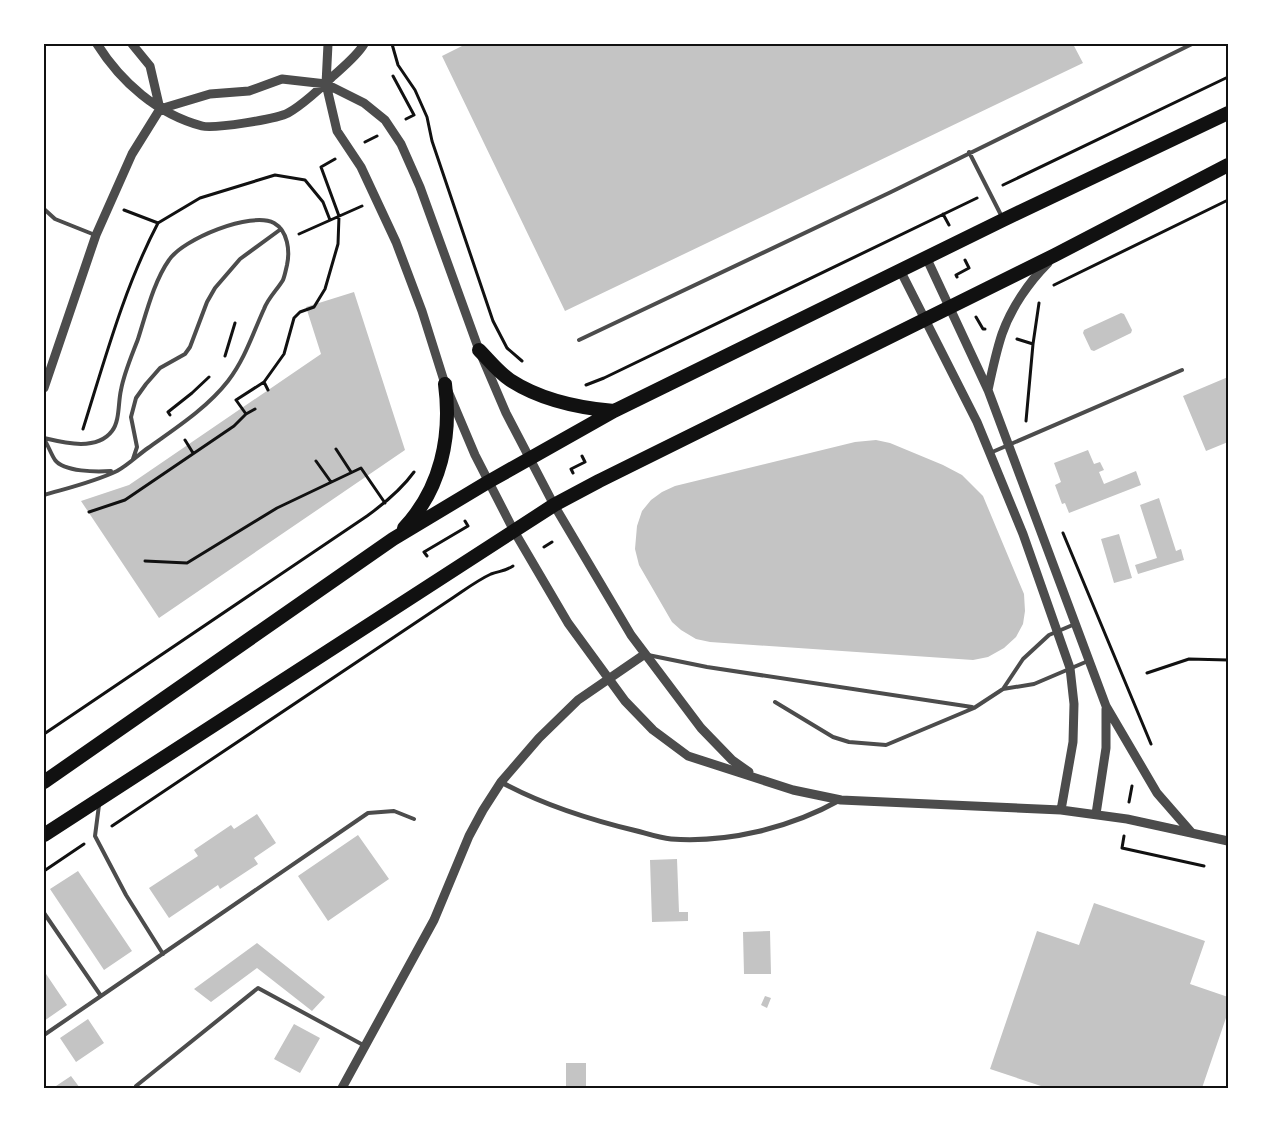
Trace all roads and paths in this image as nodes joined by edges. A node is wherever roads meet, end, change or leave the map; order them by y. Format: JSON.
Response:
{"nodes":[{"id":1,"x":97,"y":44,"type":"edge"},
{"id":2,"x":132,"y":44,"type":"edge"},
{"id":3,"x":328,"y":44,"type":"edge"},
{"id":4,"x":364,"y":44,"type":"edge"},
{"id":5,"x":392,"y":44,"type":"edge"},
{"id":6,"x":1192,"y":44,"type":"edge"},
{"id":7,"x":393,"y":76,"type":"dead end"},
{"id":8,"x":1228,"y":77,"type":"edge"},
{"id":9,"x":326,"y":84,"type":"junction"},
{"id":10,"x":160,"y":109,"type":"junction"},
{"id":11,"x":414,"y":114,"type":"dead end"},
{"id":12,"x":1228,"y":114,"type":"edge"},
{"id":13,"x":969,"y":152,"type":"junction"},
{"id":14,"x":1228,"y":165,"type":"edge"},
{"id":15,"x":321,"y":167,"type":"dead end"},
{"id":16,"x":1009,"y":182,"type":"dead end"},
{"id":17,"x":975,"y":199,"type":"dead end"},
{"id":18,"x":1228,"y":200,"type":"edge"},
{"id":19,"x":110,"y":204,"type":"junction"},
{"id":20,"x":44,"y":209,"type":"edge"},
{"id":21,"x":944,"y":214,"type":"junction"},
{"id":22,"x":330,"y":220,"type":"junction"},
{"id":23,"x":1002,"y":220,"type":"junction"},
{"id":24,"x":158,"y":223,"type":"junction"},
{"id":25,"x":950,"y":228,"type":"dead end"},
{"id":26,"x":281,"y":230,"type":"junction"},
{"id":27,"x":96,"y":235,"type":"junction"},
{"id":28,"x":287,"y":240,"type":"junction"},
{"id":29,"x":1055,"y":255,"type":"junction"},
{"id":30,"x":926,"y":257,"type":"junction"},
{"id":31,"x":966,"y":262,"type":"dead end"},
{"id":32,"x":900,"y":270,"type":"junction"},
{"id":33,"x":959,"y":280,"type":"dead end"},
{"id":34,"x":1050,"y":288,"type":"dead end"},
{"id":35,"x":1040,"y":300,"type":"dead end"},
{"id":36,"x":950,"y":307,"type":"junction"},
{"id":37,"x":976,"y":315,"type":"dead end"},
{"id":38,"x":925,"y":319,"type":"junction"},
{"id":39,"x":987,"y":330,"type":"dead end"},
{"id":40,"x":1011,"y":337,"type":"dead end"},
{"id":41,"x":579,"y":340,"type":"dead end"},
{"id":42,"x":1034,"y":344,"type":"junction"},
{"id":43,"x":479,"y":350,"type":"junction"},
{"id":44,"x":528,"y":367,"type":"dead end"},
{"id":45,"x":1182,"y":370,"type":"dead end"},
{"id":46,"x":264,"y":382,"type":"dead end"},
{"id":47,"x":445,"y":384,"type":"junction"},
{"id":48,"x":582,"y":386,"type":"dead end"},
{"id":49,"x":44,"y":388,"type":"edge"},
{"id":50,"x":268,"y":390,"type":"dead end"},
{"id":51,"x":988,"y":390,"type":"junction"},
{"id":52,"x":255,"y":409,"type":"dead end"},
{"id":53,"x":614,"y":411,"type":"junction"},
{"id":54,"x":246,"y":414,"type":"dead end"},
{"id":55,"x":1025,"y":436,"type":"junction"},
{"id":56,"x":44,"y":438,"type":"edge"},
{"id":57,"x":79,"y":443,"type":"junction"},
{"id":58,"x":1007,"y":444,"type":"junction"},
{"id":59,"x":336,"y":449,"type":"dead end"},
{"id":60,"x":990,"y":453,"type":"junction"},
{"id":61,"x":582,"y":456,"type":"dead end"},
{"id":62,"x":133,"y":459,"type":"junction"},
{"id":63,"x":529,"y":459,"type":"junction"},
{"id":64,"x":316,"y":461,"type":"dead end"},
{"id":65,"x":418,"y":466,"type":"dead end"},
{"id":66,"x":116,"y":471,"type":"junction"},
{"id":67,"x":351,"y":472,"type":"junction"},
{"id":68,"x":575,"y":475,"type":"dead end"},
{"id":69,"x":331,"y":482,"type":"junction"},
{"id":70,"x":488,"y":482,"type":"junction"},
{"id":71,"x":44,"y":495,"type":"edge"},
{"id":72,"x":385,"y":503,"type":"junction"},
{"id":73,"x":554,"y":505,"type":"junction"},
{"id":74,"x":465,"y":521,"type":"dead end"},
{"id":75,"x":514,"y":531,"type":"junction"},
{"id":76,"x":1062,"y":531,"type":"dead end"},
{"id":77,"x":393,"y":539,"type":"junction"},
{"id":78,"x":552,"y":542,"type":"dead end"},
{"id":79,"x":544,"y":547,"type":"dead end"},
{"id":80,"x":427,"y":556,"type":"dead end"},
{"id":81,"x":145,"y":561,"type":"dead end"},
{"id":82,"x":513,"y":566,"type":"dead end"},
{"id":83,"x":1076,"y":624,"type":"junction"},
{"id":84,"x":1058,"y":631,"type":"junction"},
{"id":85,"x":645,"y":654,"type":"junction"},
{"id":86,"x":1090,"y":660,"type":"junction"},
{"id":87,"x":1228,"y":660,"type":"edge"},
{"id":88,"x":1070,"y":668,"type":"junction"},
{"id":89,"x":1147,"y":673,"type":"dead end"},
{"id":90,"x":608,"y":678,"type":"junction"},
{"id":91,"x":1002,"y":689,"type":"junction"},
{"id":92,"x":775,"y":702,"type":"dead end"},
{"id":93,"x":1106,"y":706,"type":"junction"},
{"id":94,"x":974,"y":708,"type":"junction"},
{"id":95,"x":44,"y":734,"type":"edge"},
{"id":96,"x":1152,"y":747,"type":"dead end"},
{"id":97,"x":755,"y":777,"type":"junction"},
{"id":98,"x":44,"y":782,"type":"edge"},
{"id":99,"x":501,"y":782,"type":"junction"},
{"id":100,"x":100,"y":798,"type":"junction"},
{"id":101,"x":841,"y":800,"type":"junction"},
{"id":102,"x":1061,"y":810,"type":"junction"},
{"id":103,"x":1096,"y":814,"type":"junction"},
{"id":104,"x":414,"y":819,"type":"dead end"},
{"id":105,"x":1191,"y":832,"type":"junction"},
{"id":106,"x":44,"y":835,"type":"edge"},
{"id":107,"x":95,"y":836,"type":"junction"},
{"id":108,"x":1228,"y":841,"type":"edge"},
{"id":109,"x":1123,"y":846,"type":"dead end"},
{"id":110,"x":1204,"y":866,"type":"dead end"},
{"id":111,"x":44,"y":871,"type":"edge"},
{"id":112,"x":44,"y":913,"type":"edge"},
{"id":113,"x":163,"y":954,"type":"junction"},
{"id":114,"x":101,"y":996,"type":"junction"},
{"id":115,"x":44,"y":1035,"type":"edge"},
{"id":116,"x":365,"y":1046,"type":"junction"},
{"id":117,"x":136,"y":1086,"type":"dead end"},
{"id":118,"x":342,"y":1088,"type":"edge"}],
"edges":[{"from":1,"to":10,"type":"street"},
{"from":2,"to":10,"type":"street"},
{"from":3,"to":9,"type":"street"},
{"from":4,"to":9,"type":"street"},
{"from":5,"to":44,"type":"path"},
{"from":6,"to":13,"type":"lane"},
{"from":7,"to":11,"type":"path"},
{"from":8,"to":16,"type":"path"},
{"from":9,"to":10,"type":"street"},
{"from":9,"to":10,"type":"street"},
{"from":9,"to":43,"type":"street"},
{"from":9,"to":47,"type":"street"},
{"from":10,"to":19,"type":"street"},
{"from":12,"to":23,"type":"highway"},
{"from":13,"to":23,"type":"lane"},
{"from":13,"to":41,"type":"lane"},
{"from":14,"to":29,"type":"highway"},
{"from":15,"to":22,"type":"path"},
{"from":17,"to":21,"type":"path"},
{"from":18,"to":34,"type":"path"},
{"from":19,"to":24,"type":"path"},
{"from":19,"to":27,"type":"street"},
{"from":20,"to":27,"type":"lane"},
{"from":21,"to":25,"type":"path"},
{"from":21,"to":48,"type":"path"},
{"from":22,"to":24,"type":"path"},
{"from":22,"to":28,"type":"path"},
{"from":23,"to":30,"type":"highway"},
{"from":24,"to":57,"type":"path"},
{"from":26,"to":28,"type":"lane"},
{"from":26,"to":57,"type":"lane"},
{"from":26,"to":62,"type":"lane"},
{"from":27,"to":49,"type":"street"},
{"from":28,"to":62,"type":"lane"},
{"from":29,"to":36,"type":"highway"},
{"from":29,"to":51,"type":"street"},
{"from":30,"to":32,"type":"highway"},
{"from":30,"to":36,"type":"street"},
{"from":31,"to":33,"type":"path"},
{"from":32,"to":38,"type":"street"},
{"from":32,"to":53,"type":"highway"},
{"from":35,"to":42,"type":"path"},
{"from":36,"to":38,"type":"highway"},
{"from":36,"to":51,"type":"street"},
{"from":37,"to":39,"type":"path"},
{"from":38,"to":60,"type":"street"},
{"from":38,"to":73,"type":"highway"},
{"from":40,"to":42,"type":"path"},
{"from":42,"to":55,"type":"path"},
{"from":43,"to":53,"type":"highway"},
{"from":43,"to":63,"type":"street"},
{"from":45,"to":55,"type":"lane"},
{"from":46,"to":50,"type":"path"},
{"from":47,"to":70,"type":"street"},
{"from":47,"to":77,"type":"highway"},
{"from":51,"to":58,"type":"street"},
{"from":52,"to":54,"type":"path"},
{"from":53,"to":63,"type":"highway"},
{"from":55,"to":58,"type":"lane"},
{"from":56,"to":57,"type":"lane"},
{"from":56,"to":66,"type":"lane"},
{"from":58,"to":60,"type":"lane"},
{"from":58,"to":83,"type":"street"},
{"from":59,"to":67,"type":"path"},
{"from":60,"to":84,"type":"street"},
{"from":61,"to":68,"type":"path"},
{"from":62,"to":66,"type":"lane"},
{"from":63,"to":70,"type":"highway"},
{"from":63,"to":73,"type":"street"},
{"from":64,"to":69,"type":"path"},
{"from":65,"to":72,"type":"path"},
{"from":66,"to":71,"type":"lane"},
{"from":67,"to":69,"type":"path"},
{"from":67,"to":72,"type":"path"},
{"from":69,"to":81,"type":"path"},
{"from":70,"to":75,"type":"street"},
{"from":70,"to":77,"type":"highway"},
{"from":72,"to":95,"type":"path"},
{"from":73,"to":75,"type":"highway"},
{"from":73,"to":85,"type":"street"},
{"from":74,"to":80,"type":"path"},
{"from":75,"to":90,"type":"street"},
{"from":75,"to":100,"type":"highway"},
{"from":76,"to":96,"type":"path"},
{"from":77,"to":98,"type":"highway"},
{"from":78,"to":79,"type":"path"},
{"from":82,"to":107,"type":"path"},
{"from":83,"to":84,"type":"lane"},
{"from":83,"to":86,"type":"street"},
{"from":84,"to":88,"type":"street"},
{"from":84,"to":91,"type":"lane"},
{"from":85,"to":90,"type":"street"},
{"from":85,"to":94,"type":"lane"},
{"from":85,"to":97,"type":"street"},
{"from":86,"to":88,"type":"lane"},
{"from":86,"to":93,"type":"street"},
{"from":87,"to":89,"type":"path"},
{"from":88,"to":91,"type":"lane"},
{"from":88,"to":102,"type":"street"},
{"from":90,"to":97,"type":"street"},
{"from":90,"to":99,"type":"street"},
{"from":91,"to":94,"type":"lane"},
{"from":92,"to":94,"type":"lane"},
{"from":93,"to":103,"type":"street"},
{"from":93,"to":105,"type":"street"},
{"from":97,"to":101,"type":"street"},
{"from":99,"to":101,"type":"street"},
{"from":99,"to":116,"type":"street"},
{"from":100,"to":106,"type":"highway"},
{"from":100,"to":107,"type":"lane"},
{"from":101,"to":102,"type":"street"},
{"from":102,"to":103,"type":"street"},
{"from":103,"to":105,"type":"street"},
{"from":104,"to":113,"type":"lane"},
{"from":105,"to":108,"type":"street"},
{"from":107,"to":111,"type":"path"},
{"from":107,"to":113,"type":"lane"},
{"from":109,"to":110,"type":"path"},
{"from":112,"to":114,"type":"lane"},
{"from":113,"to":114,"type":"lane"},
{"from":114,"to":115,"type":"lane"},
{"from":116,"to":117,"type":"lane"},
{"from":116,"to":118,"type":"street"}]}
